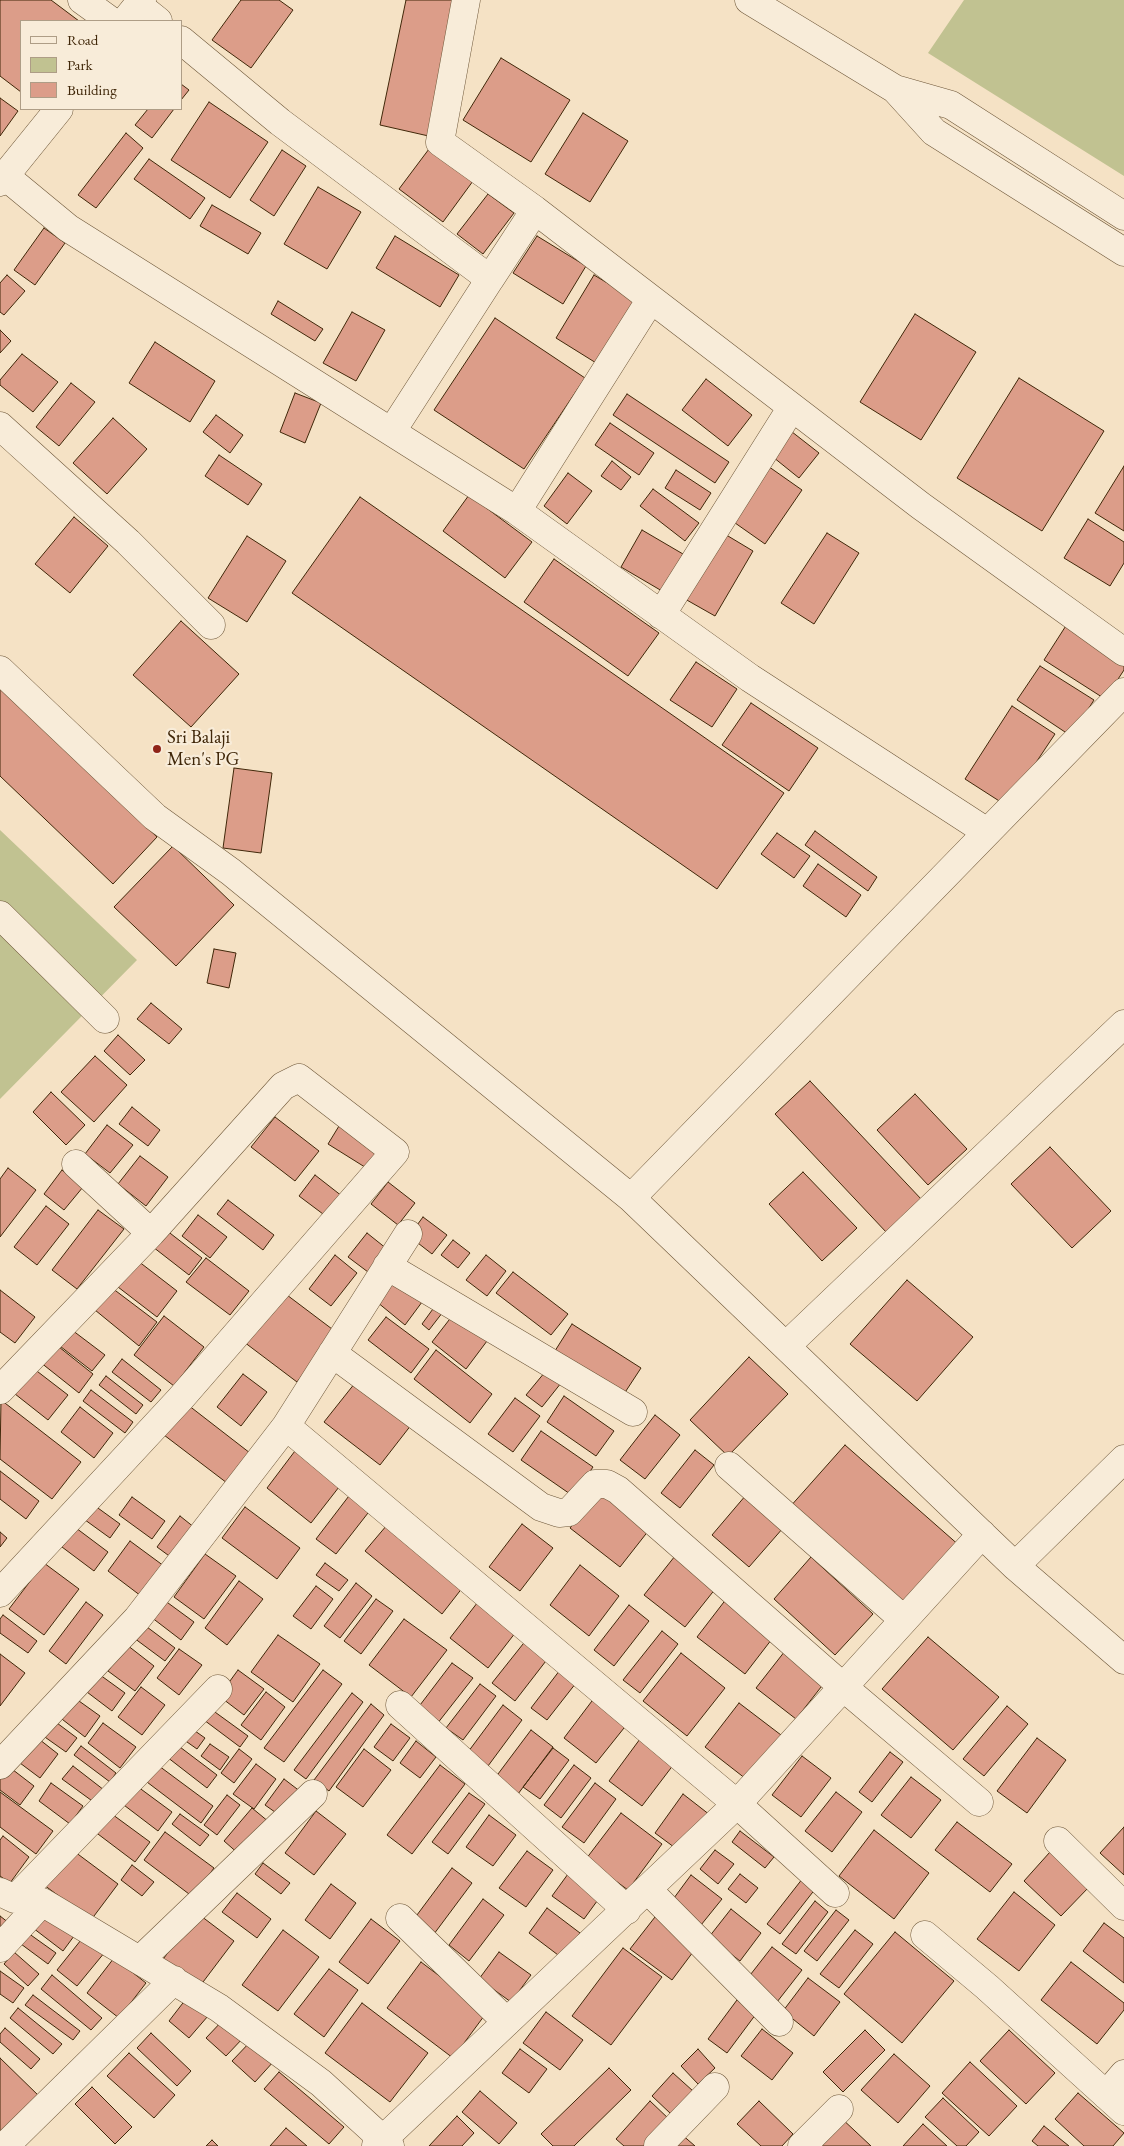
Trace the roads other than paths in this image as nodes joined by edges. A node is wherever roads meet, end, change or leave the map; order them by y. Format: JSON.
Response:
{"nodes":[{"id":1,"x":82,"y":0,"type":"edge"},
{"id":2,"x":466,"y":0,"type":"edge"},
{"id":3,"x":749,"y":0,"type":"edge"},
{"id":4,"x":110,"y":20,"type":"edge"},
{"id":5,"x":182,"y":41,"type":"edge"},
{"id":6,"x":895,"y":89,"type":"junction"},
{"id":7,"x":58,"y":110,"type":"edge"},
{"id":8,"x":3,"y":179,"type":"edge"},
{"id":9,"x":535,"y":210,"type":"junction"},
{"id":10,"x":1124,"y":216,"type":"edge"},
{"id":11,"x":1124,"y":252,"type":"edge"},
{"id":12,"x":490,"y":280,"type":"junction"},
{"id":13,"x":652,"y":299,"type":"junction"},
{"id":14,"x":792,"y":407,"type":"junction"},
{"id":15,"x":0,"y":426,"type":"edge"},
{"id":16,"x":392,"y":431,"type":"junction"},
{"id":17,"x":517,"y":511,"type":"junction"},
{"id":18,"x":661,"y":615,"type":"junction"},
{"id":19,"x":211,"y":625,"type":"dead end"},
{"id":20,"x":1124,"y":652,"type":"edge"},
{"id":21,"x":0,"y":670,"type":"edge"},
{"id":22,"x":1124,"y":692,"type":"edge"},
{"id":23,"x":988,"y":832,"type":"junction"},
{"id":24,"x":0,"y":915,"type":"edge"},
{"id":25,"x":105,"y":1019,"type":"dead end"},
{"id":26,"x":1124,"y":1024,"type":"edge"},
{"id":27,"x":76,"y":1164,"type":"dead end"},
{"id":28,"x":631,"y":1198,"type":"junction"},
{"id":29,"x":151,"y":1233,"type":"junction"},
{"id":30,"x":408,"y":1234,"type":"dead end"},
{"id":31,"x":387,"y":1266,"type":"junction"},
{"id":32,"x":786,"y":1346,"type":"junction"},
{"id":33,"x":332,"y":1353,"type":"junction"},
{"id":34,"x":0,"y":1390,"type":"edge"},
{"id":35,"x":633,"y":1412,"type":"dead end"},
{"id":36,"x":286,"y":1426,"type":"junction"},
{"id":37,"x":1124,"y":1459,"type":"edge"},
{"id":38,"x":729,"y":1466,"type":"dead end"},
{"id":39,"x":982,"y":1534,"type":"junction"},
{"id":40,"x":1015,"y":1566,"type":"junction"},
{"id":41,"x":0,"y":1593,"type":"edge"},
{"id":42,"x":903,"y":1619,"type":"junction"},
{"id":43,"x":1124,"y":1660,"type":"edge"},
{"id":44,"x":842,"y":1686,"type":"junction"},
{"id":45,"x":218,"y":1689,"type":"dead end"},
{"id":46,"x":400,"y":1706,"type":"dead end"},
{"id":47,"x":0,"y":1766,"type":"edge"},
{"id":48,"x":313,"y":1794,"type":"dead end"},
{"id":49,"x":980,"y":1802,"type":"dead end"},
{"id":50,"x":737,"y":1804,"type":"junction"},
{"id":51,"x":1058,"y":1841,"type":"dead end"},
{"id":52,"x":648,"y":1890,"type":"junction"},
{"id":53,"x":835,"y":1893,"type":"dead end"},
{"id":54,"x":8,"y":1896,"type":"edge"},
{"id":55,"x":42,"y":1902,"type":"junction"},
{"id":56,"x":1124,"y":1906,"type":"edge"},
{"id":57,"x":628,"y":1910,"type":"junction"},
{"id":58,"x":400,"y":1918,"type":"dead end"},
{"id":59,"x":925,"y":1935,"type":"dead end"},
{"id":60,"x":0,"y":1948,"type":"edge"},
{"id":61,"x":140,"y":1960,"type":"junction"},
{"id":62,"x":174,"y":1980,"type":"junction"},
{"id":63,"x":507,"y":2022,"type":"junction"},
{"id":64,"x":779,"y":2022,"type":"dead end"},
{"id":65,"x":1124,"y":2074,"type":"edge"},
{"id":66,"x":715,"y":2087,"type":"dead end"},
{"id":67,"x":1115,"y":2103,"type":"edge"},
{"id":68,"x":839,"y":2109,"type":"dead end"},
{"id":69,"x":383,"y":2144,"type":"edge"},
{"id":70,"x":5,"y":2146,"type":"edge"},
{"id":71,"x":658,"y":2146,"type":"edge"},
{"id":72,"x":802,"y":2146,"type":"edge"}],
"edges":[{"from":1,"to":4,"type":"street"},
{"from":2,"to":9,"type":"street"},
{"from":3,"to":6,"type":"street"},
{"from":5,"to":12,"type":"street"},
{"from":6,"to":10,"type":"street"},
{"from":6,"to":11,"type":"street"},
{"from":7,"to":8,"type":"street"},
{"from":8,"to":16,"type":"street"},
{"from":9,"to":12,"type":"street"},
{"from":9,"to":13,"type":"street"},
{"from":12,"to":16,"type":"street"},
{"from":13,"to":14,"type":"street"},
{"from":13,"to":17,"type":"street"},
{"from":14,"to":18,"type":"street"},
{"from":14,"to":20,"type":"street"},
{"from":15,"to":19,"type":"street"},
{"from":16,"to":17,"type":"street"},
{"from":17,"to":18,"type":"street"},
{"from":18,"to":23,"type":"street"},
{"from":21,"to":28,"type":"street"},
{"from":22,"to":23,"type":"street"},
{"from":23,"to":28,"type":"street"},
{"from":24,"to":25,"type":"street"},
{"from":26,"to":32,"type":"street"},
{"from":27,"to":29,"type":"street"},
{"from":28,"to":32,"type":"street"},
{"from":29,"to":34,"type":"street"},
{"from":29,"to":41,"type":"street"},
{"from":30,"to":31,"type":"street"},
{"from":31,"to":33,"type":"street"},
{"from":31,"to":35,"type":"street"},
{"from":32,"to":39,"type":"street"},
{"from":33,"to":36,"type":"street"},
{"from":33,"to":44,"type":"street"},
{"from":36,"to":47,"type":"street"},
{"from":36,"to":50,"type":"street"},
{"from":37,"to":40,"type":"street"},
{"from":38,"to":42,"type":"street"},
{"from":39,"to":40,"type":"street"},
{"from":39,"to":42,"type":"street"},
{"from":40,"to":43,"type":"street"},
{"from":42,"to":44,"type":"street"},
{"from":44,"to":49,"type":"street"},
{"from":44,"to":50,"type":"street"},
{"from":45,"to":54,"type":"street"},
{"from":46,"to":57,"type":"street"},
{"from":48,"to":61,"type":"street"},
{"from":50,"to":52,"type":"street"},
{"from":50,"to":53,"type":"street"},
{"from":51,"to":56,"type":"street"},
{"from":52,"to":57,"type":"street"},
{"from":52,"to":64,"type":"street"},
{"from":54,"to":55,"type":"street"},
{"from":55,"to":60,"type":"street"},
{"from":55,"to":61,"type":"street"},
{"from":57,"to":63,"type":"street"},
{"from":58,"to":63,"type":"street"},
{"from":59,"to":67,"type":"street"},
{"from":61,"to":62,"type":"street"},
{"from":62,"to":69,"type":"street"},
{"from":62,"to":70,"type":"street"},
{"from":63,"to":69,"type":"street"},
{"from":65,"to":67,"type":"street"},
{"from":66,"to":71,"type":"street"},
{"from":68,"to":72,"type":"street"}]}
